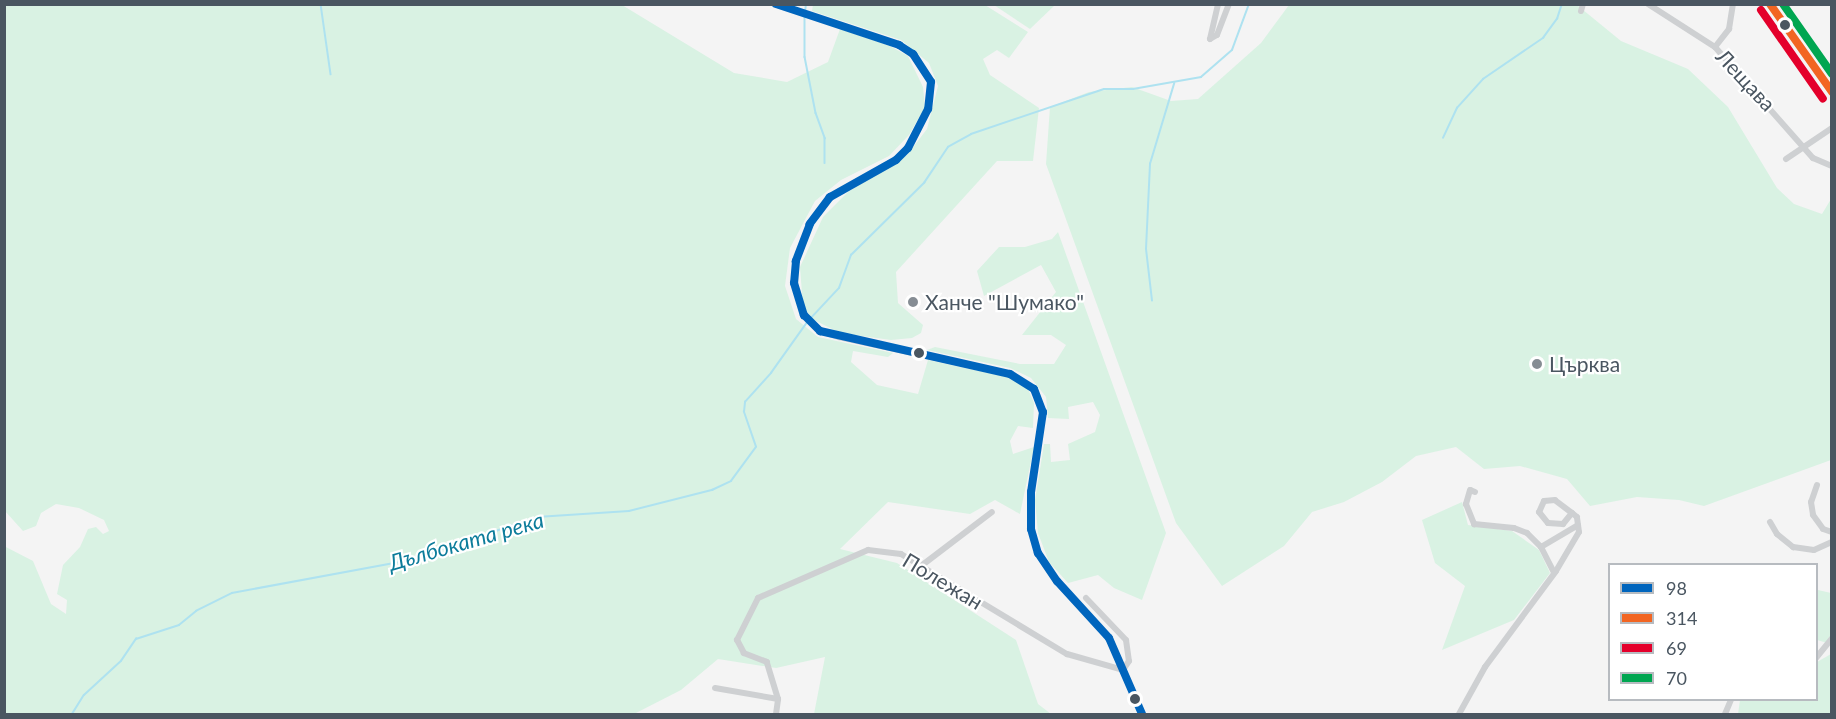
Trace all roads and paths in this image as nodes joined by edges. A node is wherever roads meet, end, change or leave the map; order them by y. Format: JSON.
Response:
{"nodes":[{"id":1,"x":774,"y":4,"type":"edge"},
{"id":2,"x":1218,"y":4,"type":"edge"},
{"id":3,"x":1229,"y":4,"type":"edge"},
{"id":4,"x":1648,"y":4,"type":"edge"},
{"id":5,"x":1733,"y":4,"type":"edge"},
{"id":6,"x":1770,"y":4,"type":"edge"},
{"id":7,"x":1715,"y":47,"type":"junction"},
{"id":8,"x":1832,"y":93,"type":"edge"},
{"id":9,"x":1832,"y":128,"type":"edge"},
{"id":10,"x":1805,"y":145,"type":"junction"},
{"id":11,"x":1786,"y":159,"type":"dead end"},
{"id":12,"x":1832,"y":166,"type":"edge"},
{"id":13,"x":1816,"y":485,"type":"dead end"},
{"id":14,"x":1475,"y":492,"type":"dead end"},
{"id":15,"x":992,"y":512,"type":"dead end"},
{"id":16,"x":1572,"y":513,"type":"junction"},
{"id":17,"x":1770,"y":522,"type":"dead end"},
{"id":18,"x":1578,"y":525,"type":"junction"},
{"id":19,"x":1832,"y":532,"type":"edge"},
{"id":20,"x":1832,"y":542,"type":"edge"},
{"id":21,"x":1541,"y":547,"type":"junction"},
{"id":22,"x":921,"y":566,"type":"junction"},
{"id":23,"x":1554,"y":573,"type":"junction"},
{"id":24,"x":1086,"y":598,"type":"dead end"},
{"id":25,"x":1832,"y":638,"type":"edge"},
{"id":26,"x":1818,"y":656,"type":"edge"},
{"id":27,"x":1123,"y":670,"type":"junction"},
{"id":28,"x":714,"y":688,"type":"dead end"},
{"id":29,"x":778,"y":699,"type":"junction"},
{"id":30,"x":776,"y":714,"type":"edge"},
{"id":31,"x":1142,"y":714,"type":"edge"},
{"id":32,"x":1459,"y":714,"type":"edge"}],
"edges":[{"from":1,"to":27,"type":"street"},
{"from":2,"to":3,"type":"street"},
{"from":4,"to":7,"type":"street","name":"Лещава"},
{"from":5,"to":7,"type":"street"},
{"from":6,"to":8,"type":"street"},
{"from":7,"to":10,"type":"street","name":"Лещава"},
{"from":9,"to":10,"type":"street"},
{"from":10,"to":11,"type":"street"},
{"from":10,"to":12,"type":"street","name":"Лещава"},
{"from":13,"to":19,"type":"street"},
{"from":14,"to":21,"type":"street"},
{"from":15,"to":22,"type":"street"},
{"from":16,"to":16,"type":"street"},
{"from":16,"to":18,"type":"street"},
{"from":17,"to":20,"type":"street"},
{"from":18,"to":21,"type":"street"},
{"from":18,"to":23,"type":"street"},
{"from":21,"to":23,"type":"street"},
{"from":22,"to":27,"type":"street","name":"Полежан"},
{"from":22,"to":29,"type":"street","name":"Полежан"},
{"from":23,"to":32,"type":"street"},
{"from":24,"to":27,"type":"street"},
{"from":25,"to":26,"type":"street"},
{"from":27,"to":31,"type":"street"},
{"from":28,"to":29,"type":"street"},
{"from":29,"to":30,"type":"street"}]}
